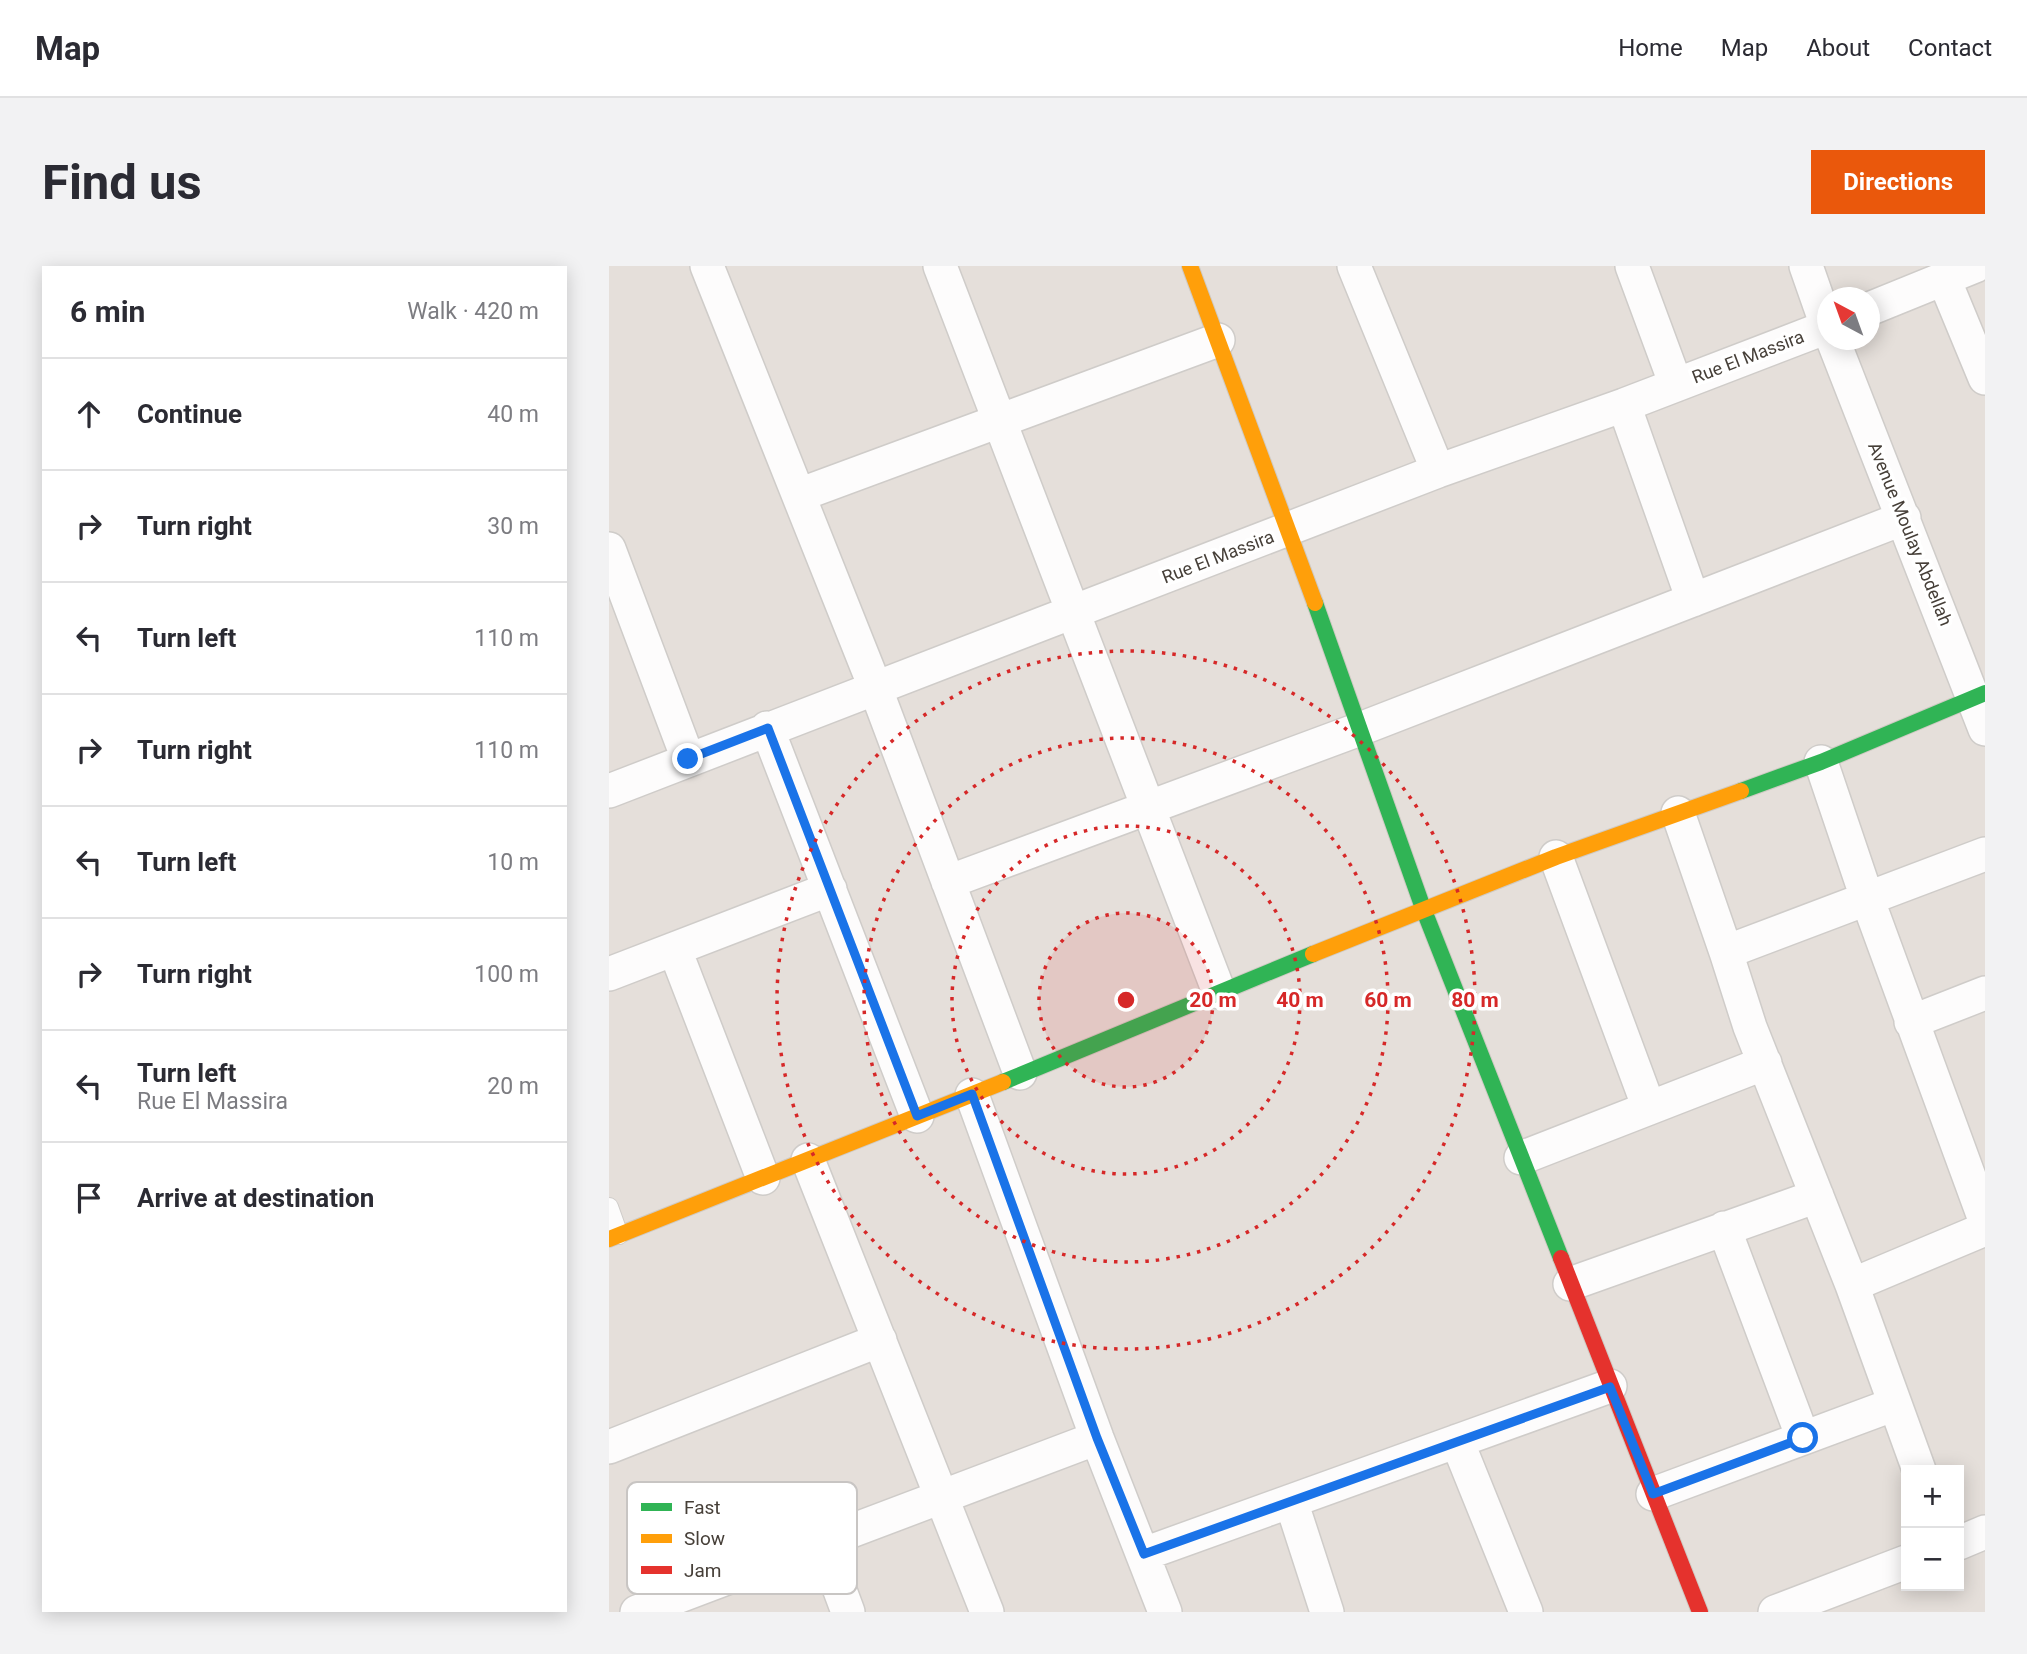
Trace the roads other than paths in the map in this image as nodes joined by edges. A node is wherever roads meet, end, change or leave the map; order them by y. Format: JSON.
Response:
{"nodes":[{"id":1,"x":708,"y":266,"type":"edge"},
{"id":2,"x":940,"y":266,"type":"edge"},
{"id":3,"x":1191,"y":266,"type":"edge"},
{"id":4,"x":1354,"y":266,"type":"edge"},
{"id":5,"x":1632,"y":266,"type":"edge"},
{"id":6,"x":1806,"y":266,"type":"edge"},
{"id":7,"x":1975,"y":266,"type":"edge"},
{"id":8,"x":1944,"y":279,"type":"junction"},
{"id":9,"x":1817,"y":296,"type":"edge"},
{"id":10,"x":1880,"y":305,"type":"edge"},
{"id":11,"x":1817,"y":330,"type":"edge"},
{"id":12,"x":1218,"y":340,"type":"junction"},
{"id":13,"x":1837,"y":350,"type":"edge"},
{"id":14,"x":1985,"y":378,"type":"edge"},
{"id":15,"x":1675,"y":385,"type":"junction"},
{"id":16,"x":1623,"y":405,"type":"junction"},
{"id":17,"x":999,"y":421,"type":"junction"},
{"id":18,"x":1438,"y":471,"type":"junction"},
{"id":19,"x":799,"y":495,"type":"junction"},
{"id":20,"x":1904,"y":518,"type":"junction"},
{"id":21,"x":1289,"y":530,"type":"junction"},
{"id":22,"x":609,"y":549,"type":"edge"},
{"id":23,"x":1693,"y":600,"type":"junction"},
{"id":24,"x":1072,"y":612,"type":"junction"},
{"id":25,"x":874,"y":687,"type":"junction"},
{"id":26,"x":1979,"y":695,"type":"edge"},
{"id":27,"x":768,"y":728,"type":"junction"},
{"id":28,"x":1360,"y":729,"type":"junction"},
{"id":29,"x":1985,"y":729,"type":"edge"},
{"id":30,"x":688,"y":759,"type":"junction"},
{"id":31,"x":1821,"y":762,"type":"junction"},
{"id":32,"x":609,"y":791,"type":"edge"},
{"id":33,"x":1149,"y":808,"type":"junction"},
{"id":34,"x":1678,"y":813,"type":"junction"},
{"id":35,"x":1985,"y":854,"type":"edge"},
{"id":36,"x":1556,"y":857,"type":"junction"},
{"id":37,"x":948,"y":882,"type":"junction"},
{"id":38,"x":830,"y":889,"type":"junction"},
{"id":39,"x":1867,"y":898,"type":"junction"},
{"id":40,"x":1423,"y":908,"type":"junction"},
{"id":41,"x":675,"y":950,"type":"junction"},
{"id":42,"x":1727,"y":952,"type":"junction"},
{"id":43,"x":609,"y":974,"type":"edge"},
{"id":44,"x":1219,"y":992,"type":"junction"},
{"id":45,"x":1985,"y":993,"type":"edge"},
{"id":46,"x":1911,"y":1022,"type":"junction"},
{"id":47,"x":1765,"y":1063,"type":"junction"},
{"id":48,"x":1020,"y":1073,"type":"junction"},
{"id":49,"x":972,"y":1094,"type":"junction"},
{"id":50,"x":1649,"y":1108,"type":"junction"},
{"id":51,"x":917,"y":1116,"type":"junction"},
{"id":52,"x":1521,"y":1158,"type":"junction"},
{"id":53,"x":808,"y":1160,"type":"junction"},
{"id":54,"x":763,"y":1178,"type":"junction"},
{"id":55,"x":1817,"y":1196,"type":"junction"},
{"id":56,"x":609,"y":1208,"type":"edge"},
{"id":57,"x":1985,"y":1220,"type":"edge"},
{"id":58,"x":1724,"y":1228,"type":"junction"},
{"id":59,"x":1985,"y":1229,"type":"edge"},
{"id":60,"x":614,"y":1237,"type":"edge"},
{"id":61,"x":1570,"y":1284,"type":"junction"},
{"id":62,"x":1852,"y":1285,"type":"junction"},
{"id":63,"x":880,"y":1340,"type":"junction"},
{"id":64,"x":1610,"y":1387,"type":"junction"},
{"id":65,"x":1895,"y":1404,"type":"junction"},
{"id":66,"x":1097,"y":1438,"type":"junction"},
{"id":67,"x":1803,"y":1438,"type":"junction"},
{"id":68,"x":1457,"y":1441,"type":"junction"},
{"id":69,"x":609,"y":1447,"type":"edge"},
{"id":70,"x":1917,"y":1465,"type":"edge"},
{"id":71,"x":1653,"y":1494,"type":"junction"},
{"id":72,"x":942,"y":1497,"type":"junction"},
{"id":73,"x":1291,"y":1501,"type":"junction"},
{"id":74,"x":857,"y":1529,"type":"edge"},
{"id":75,"x":1985,"y":1532,"type":"edge"},
{"id":76,"x":1964,"y":1541,"type":"edge"},
{"id":77,"x":1144,"y":1554,"type":"junction"},
{"id":78,"x":1901,"y":1565,"type":"edge"},
{"id":79,"x":690,"y":1594,"type":"edge"},
{"id":80,"x":841,"y":1594,"type":"edge"},
{"id":81,"x":652,"y":1609,"type":"edge"},
{"id":82,"x":848,"y":1612,"type":"edge"},
{"id":83,"x":987,"y":1612,"type":"edge"},
{"id":84,"x":1165,"y":1612,"type":"edge"},
{"id":85,"x":1327,"y":1612,"type":"edge"},
{"id":86,"x":1526,"y":1612,"type":"edge"},
{"id":87,"x":1700,"y":1612,"type":"edge"},
{"id":88,"x":1775,"y":1612,"type":"edge"}],
"edges":[{"from":1,"to":19,"type":"street"},
{"from":2,"to":17,"type":"street"},
{"from":3,"to":12,"type":"street"},
{"from":4,"to":18,"type":"street"},
{"from":5,"to":15,"type":"street"},
{"from":6,"to":9,"type":"street"},
{"from":7,"to":8,"type":"street"},
{"from":8,"to":10,"type":"street"},
{"from":8,"to":14,"type":"street"},
{"from":11,"to":15,"type":"street","name":"Rue El Massira"},
{"from":12,"to":17,"type":"street"},
{"from":12,"to":21,"type":"street"},
{"from":13,"to":20,"type":"street","name":"Avenue Moulay Abdellah"},
{"from":15,"to":16,"type":"street","name":"Rue El Massira"},
{"from":16,"to":18,"type":"street","name":"Rue El Massira"},
{"from":16,"to":23,"type":"street"},
{"from":17,"to":19,"type":"street"},
{"from":17,"to":24,"type":"street"},
{"from":18,"to":21,"type":"street","name":"Rue El Massira"},
{"from":19,"to":25,"type":"street"},
{"from":20,"to":23,"type":"street"},
{"from":20,"to":26,"type":"street","name":"Avenue Moulay Abdellah"},
{"from":21,"to":24,"type":"street","name":"Rue El Massira"},
{"from":21,"to":28,"type":"street"},
{"from":22,"to":30,"type":"street"},
{"from":23,"to":28,"type":"street"},
{"from":24,"to":25,"type":"street","name":"Rue El Massira"},
{"from":24,"to":33,"type":"street"},
{"from":25,"to":27,"type":"street","name":"Rue El Massira"},
{"from":25,"to":37,"type":"street"},
{"from":26,"to":29,"type":"street","name":"Avenue Moulay Abdellah"},
{"from":26,"to":31,"type":"street"},
{"from":27,"to":30,"type":"street","name":"Rue El Massira"},
{"from":27,"to":38,"type":"street"},
{"from":28,"to":33,"type":"street"},
{"from":28,"to":40,"type":"street"},
{"from":30,"to":32,"type":"street","name":"Rue El Massira"},
{"from":31,"to":34,"type":"street"},
{"from":31,"to":39,"type":"street"},
{"from":33,"to":37,"type":"street"},
{"from":33,"to":44,"type":"street"},
{"from":34,"to":36,"type":"street"},
{"from":34,"to":42,"type":"street"},
{"from":35,"to":39,"type":"street"},
{"from":36,"to":40,"type":"street"},
{"from":36,"to":50,"type":"street"},
{"from":37,"to":48,"type":"street"},
{"from":38,"to":41,"type":"street"},
{"from":38,"to":51,"type":"street"},
{"from":39,"to":42,"type":"street"},
{"from":39,"to":46,"type":"street"},
{"from":40,"to":44,"type":"street"},
{"from":40,"to":52,"type":"street"},
{"from":41,"to":43,"type":"street"},
{"from":41,"to":54,"type":"street"},
{"from":42,"to":47,"type":"street"},
{"from":44,"to":48,"type":"street"},
{"from":45,"to":46,"type":"street"},
{"from":46,"to":57,"type":"street"},
{"from":47,"to":50,"type":"street"},
{"from":47,"to":55,"type":"street"},
{"from":48,"to":49,"type":"street"},
{"from":49,"to":51,"type":"street"},
{"from":49,"to":66,"type":"street"},
{"from":50,"to":52,"type":"street"},
{"from":51,"to":53,"type":"street"},
{"from":52,"to":61,"type":"street"},
{"from":53,"to":54,"type":"street"},
{"from":53,"to":63,"type":"street"},
{"from":54,"to":60,"type":"street"},
{"from":55,"to":58,"type":"street"},
{"from":55,"to":62,"type":"street"},
{"from":56,"to":60,"type":"lane"},
{"from":58,"to":61,"type":"street"},
{"from":58,"to":67,"type":"street"},
{"from":59,"to":62,"type":"street"},
{"from":61,"to":64,"type":"street"},
{"from":62,"to":65,"type":"street"},
{"from":63,"to":69,"type":"street"},
{"from":63,"to":72,"type":"street"},
{"from":64,"to":68,"type":"street"},
{"from":64,"to":71,"type":"street"},
{"from":65,"to":67,"type":"street"},
{"from":65,"to":70,"type":"street"},
{"from":66,"to":72,"type":"street"},
{"from":66,"to":77,"type":"street"},
{"from":67,"to":71,"type":"street"},
{"from":68,"to":73,"type":"street"},
{"from":68,"to":86,"type":"street"},
{"from":71,"to":87,"type":"street"},
{"from":72,"to":74,"type":"street"},
{"from":72,"to":83,"type":"street"},
{"from":73,"to":77,"type":"street"},
{"from":73,"to":85,"type":"street"},
{"from":75,"to":76,"type":"street"},
{"from":77,"to":84,"type":"street"},
{"from":78,"to":88,"type":"street"},
{"from":79,"to":81,"type":"street"},
{"from":80,"to":82,"type":"street"}]}
